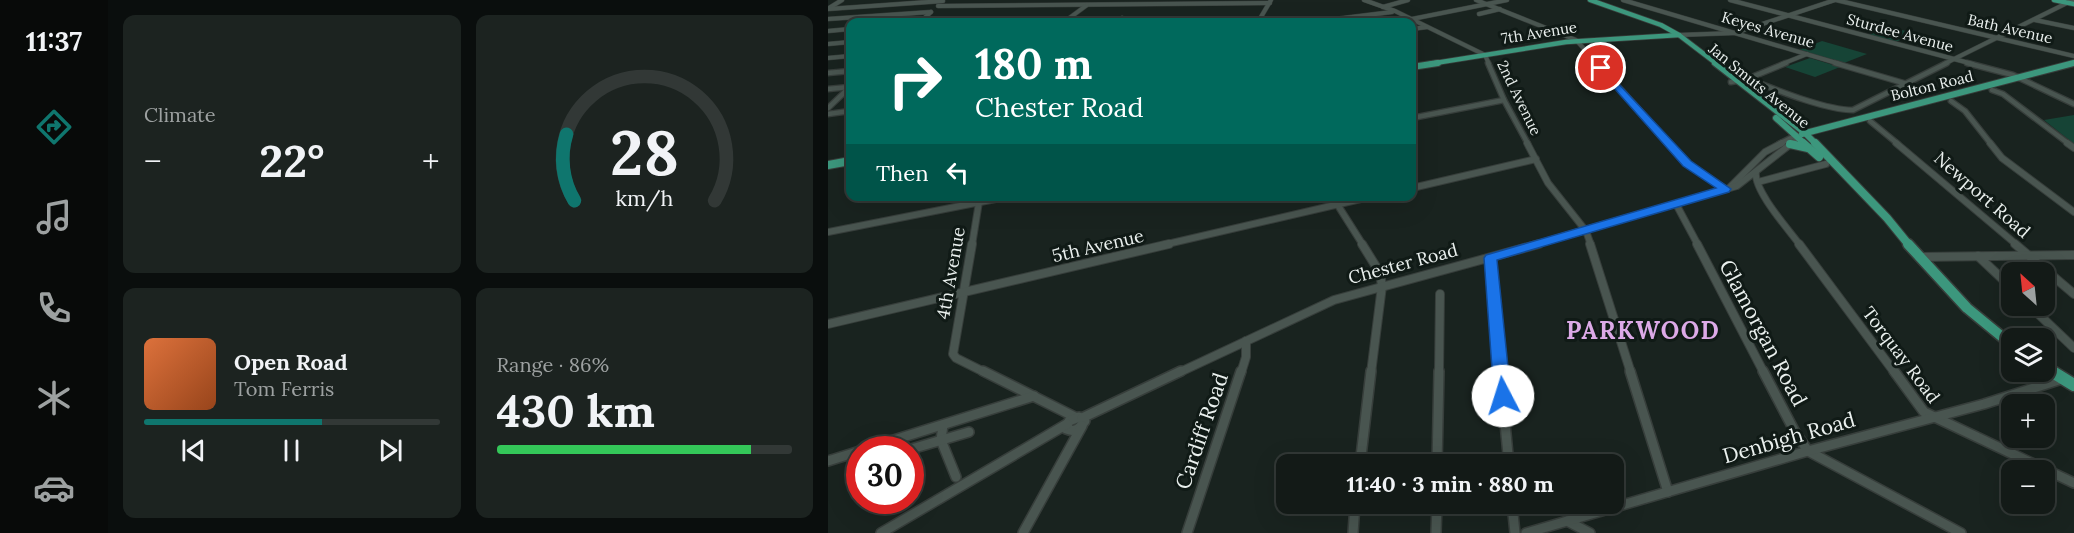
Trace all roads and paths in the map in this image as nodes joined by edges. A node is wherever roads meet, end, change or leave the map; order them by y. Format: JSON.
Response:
{"nodes":[{"id":1,"x":841,"y":0,"type":"edge"},
{"id":2,"x":944,"y":0,"type":"edge"},
{"id":3,"x":1094,"y":0,"type":"edge"},
{"id":4,"x":1364,"y":0,"type":"edge"},
{"id":5,"x":1408,"y":0,"type":"edge"},
{"id":6,"x":1476,"y":0,"type":"edge"},
{"id":7,"x":1507,"y":0,"type":"edge"},
{"id":8,"x":1606,"y":0,"type":"edge"},
{"id":9,"x":1623,"y":0,"type":"edge"},
{"id":10,"x":1730,"y":0,"type":"edge"},
{"id":11,"x":1836,"y":0,"type":"edge"},
{"id":12,"x":2054,"y":0,"type":"edge"},
{"id":13,"x":1271,"y":1,"type":"edge"},
{"id":14,"x":1590,"y":1,"type":"edge"},
{"id":15,"x":2071,"y":2,"type":"edge"},
{"id":16,"x":1088,"y":4,"type":"junction"},
{"id":17,"x":1486,"y":4,"type":"junction"},
{"id":18,"x":938,"y":6,"type":"junction"},
{"id":19,"x":1383,"y":7,"type":"junction"},
{"id":20,"x":828,"y":9,"type":"edge"},
{"id":21,"x":1500,"y":9,"type":"junction"},
{"id":22,"x":1395,"y":11,"type":"junction"},
{"id":23,"x":931,"y":12,"type":"junction"},
{"id":24,"x":1479,"y":14,"type":"dead end"},
{"id":25,"x":1789,"y":15,"type":"junction"},
{"id":26,"x":924,"y":18,"type":"edge"},
{"id":27,"x":1069,"y":18,"type":"edge"},
{"id":28,"x":1260,"y":18,"type":"edge"},
{"id":29,"x":1342,"y":18,"type":"edge"},
{"id":30,"x":1410,"y":18,"type":"edge"},
{"id":31,"x":1416,"y":18,"type":"edge"},
{"id":32,"x":828,"y":19,"type":"edge"},
{"id":33,"x":2035,"y":20,"type":"junction"},
{"id":34,"x":1416,"y":21,"type":"edge"},
{"id":35,"x":1427,"y":27,"type":"junction"},
{"id":36,"x":1416,"y":28,"type":"edge"},
{"id":37,"x":2074,"y":28,"type":"edge"},
{"id":38,"x":846,"y":29,"type":"edge"},
{"id":39,"x":828,"y":31,"type":"edge"},
{"id":40,"x":1735,"y":33,"type":"junction"},
{"id":41,"x":1672,"y":35,"type":"junction"},
{"id":42,"x":1679,"y":35,"type":"junction"},
{"id":43,"x":1997,"y":38,"type":"junction"},
{"id":44,"x":1576,"y":40,"type":"junction"},
{"id":45,"x":846,"y":42,"type":"edge"},
{"id":46,"x":828,"y":44,"type":"edge"},
{"id":47,"x":1807,"y":54,"type":"junction"},
{"id":48,"x":1485,"y":55,"type":"junction"},
{"id":49,"x":2074,"y":56,"type":"edge"},
{"id":50,"x":846,"y":57,"type":"edge"},
{"id":51,"x":828,"y":58,"type":"edge"},
{"id":52,"x":1954,"y":59,"type":"junction"},
{"id":53,"x":2074,"y":63,"type":"edge"},
{"id":54,"x":1416,"y":66,"type":"edge"},
{"id":55,"x":2074,"y":68,"type":"edge"},
{"id":56,"x":846,"y":71,"type":"edge"},
{"id":57,"x":828,"y":73,"type":"edge"},
{"id":58,"x":2020,"y":77,"type":"junction"},
{"id":59,"x":1745,"y":79,"type":"junction"},
{"id":60,"x":2028,"y":80,"type":"junction"},
{"id":61,"x":1731,"y":82,"type":"junction"},
{"id":62,"x":1907,"y":84,"type":"junction"},
{"id":63,"x":846,"y":87,"type":"edge"},
{"id":64,"x":828,"y":89,"type":"edge"},
{"id":65,"x":1992,"y":90,"type":"junction"},
{"id":66,"x":846,"y":91,"type":"edge"},
{"id":67,"x":1504,"y":100,"type":"junction"},
{"id":68,"x":1951,"y":101,"type":"junction"},
{"id":69,"x":2074,"y":104,"type":"edge"},
{"id":70,"x":828,"y":108,"type":"edge"},
{"id":71,"x":846,"y":112,"type":"edge"},
{"id":72,"x":828,"y":114,"type":"edge"},
{"id":73,"x":1416,"y":117,"type":"edge"},
{"id":74,"x":1870,"y":121,"type":"junction"},
{"id":75,"x":1792,"y":123,"type":"junction"},
{"id":76,"x":1816,"y":129,"type":"junction"},
{"id":77,"x":1803,"y":136,"type":"junction"},
{"id":78,"x":1790,"y":144,"type":"junction"},
{"id":79,"x":2074,"y":148,"type":"edge"},
{"id":80,"x":1813,"y":150,"type":"junction"},
{"id":81,"x":1536,"y":159,"type":"junction"},
{"id":82,"x":846,"y":162,"type":"edge"},
{"id":83,"x":1826,"y":164,"type":"junction"},
{"id":84,"x":828,"y":165,"type":"edge"},
{"id":85,"x":1756,"y":172,"type":"junction"},
{"id":86,"x":1758,"y":182,"type":"junction"},
{"id":87,"x":1715,"y":183,"type":"junction"},
{"id":88,"x":1416,"y":187,"type":"edge"},
{"id":89,"x":1729,"y":187,"type":"junction"},
{"id":90,"x":974,"y":201,"type":"edge"},
{"id":91,"x":979,"y":201,"type":"edge"},
{"id":92,"x":1335,"y":201,"type":"edge"},
{"id":93,"x":1354,"y":201,"type":"edge"},
{"id":94,"x":1676,"y":204,"type":"junction"},
{"id":95,"x":1338,"y":205,"type":"junction"},
{"id":96,"x":2074,"y":212,"type":"edge"},
{"id":97,"x":1894,"y":230,"type":"junction"},
{"id":98,"x":1586,"y":231,"type":"junction"},
{"id":99,"x":828,"y":232,"type":"edge"},
{"id":100,"x":2028,"y":255,"type":"junction"},
{"id":101,"x":2074,"y":255,"type":"edge"},
{"id":102,"x":1919,"y":256,"type":"junction"},
{"id":103,"x":1977,"y":256,"type":"junction"},
{"id":104,"x":1490,"y":258,"type":"junction"},
{"id":105,"x":2001,"y":279,"type":"edge"},
{"id":106,"x":1382,"y":286,"type":"junction"},
{"id":107,"x":962,"y":292,"type":"junction"},
{"id":108,"x":1440,"y":294,"type":"dead end"},
{"id":109,"x":2074,"y":294,"type":"edge"},
{"id":110,"x":2040,"y":316,"type":"edge"},
{"id":111,"x":828,"y":324,"type":"edge"},
{"id":112,"x":2001,"y":336,"type":"edge"},
{"id":113,"x":1246,"y":341,"type":"junction"},
{"id":114,"x":2074,"y":348,"type":"edge"},
{"id":115,"x":2055,"y":374,"type":"edge"},
{"id":116,"x":2062,"y":379,"type":"junction"},
{"id":117,"x":2074,"y":385,"type":"edge"},
{"id":118,"x":1034,"y":396,"type":"junction"},
{"id":119,"x":1930,"y":417,"type":"junction"},
{"id":120,"x":1075,"y":423,"type":"junction"},
{"id":121,"x":943,"y":425,"type":"junction"},
{"id":122,"x":969,"y":432,"type":"dead end"},
{"id":123,"x":907,"y":436,"type":"edge"},
{"id":124,"x":941,"y":441,"type":"junction"},
{"id":125,"x":924,"y":446,"type":"edge"},
{"id":126,"x":1808,"y":451,"type":"junction"},
{"id":127,"x":1361,"y":454,"type":"edge"},
{"id":128,"x":1437,"y":454,"type":"edge"},
{"id":129,"x":1508,"y":454,"type":"edge"},
{"id":130,"x":846,"y":455,"type":"edge"},
{"id":131,"x":828,"y":461,"type":"edge"},
{"id":132,"x":956,"y":477,"type":"dead end"},
{"id":133,"x":2074,"y":483,"type":"edge"},
{"id":134,"x":1668,"y":492,"type":"junction"},
{"id":135,"x":1354,"y":514,"type":"edge"},
{"id":136,"x":1437,"y":514,"type":"edge"},
{"id":137,"x":1513,"y":514,"type":"edge"},
{"id":138,"x":1567,"y":521,"type":"junction"},
{"id":139,"x":881,"y":533,"type":"edge"},
{"id":140,"x":1023,"y":533,"type":"edge"},
{"id":141,"x":1187,"y":533,"type":"edge"},
{"id":142,"x":1353,"y":533,"type":"edge"},
{"id":143,"x":1436,"y":533,"type":"edge"},
{"id":144,"x":1515,"y":533,"type":"edge"},
{"id":145,"x":1526,"y":533,"type":"edge"},
{"id":146,"x":1590,"y":533,"type":"edge"},
{"id":147,"x":1961,"y":533,"type":"edge"}],
"edges":[{"from":1,"to":20,"type":"street"},
{"from":2,"to":18,"type":"street"},
{"from":2,"to":20,"type":"street"},
{"from":3,"to":16,"type":"street"},
{"from":4,"to":19,"type":"street","name":"2nd Avenue"},
{"from":5,"to":19,"type":"street"},
{"from":6,"to":17,"type":"street"},
{"from":7,"to":17,"type":"street"},
{"from":8,"to":14,"type":"main road"},
{"from":9,"to":40,"type":"street","name":"Keyes Avenue"},
{"from":10,"to":25,"type":"street","name":"Sturdee Avenue"},
{"from":11,"to":25,"type":"street"},
{"from":11,"to":43,"type":"street","name":"Bath Avenue"},
{"from":12,"to":15,"type":"main road"},
{"from":13,"to":16,"type":"street"},
{"from":13,"to":28,"type":"street"},
{"from":14,"to":41,"type":"main road","name":"Jan Smuts Avenue"},
{"from":14,"to":42,"type":"main road","name":"Jan Smuts Avenue"},
{"from":15,"to":33,"type":"street"},
{"from":16,"to":18,"type":"street"},
{"from":16,"to":27,"type":"street"},
{"from":17,"to":21,"type":"street"},
{"from":17,"to":31,"type":"street"},
{"from":18,"to":23,"type":"street"},
{"from":19,"to":22,"type":"street","name":"2nd Avenue"},
{"from":21,"to":24,"type":"street"},
{"from":21,"to":44,"type":"street"},
{"from":22,"to":29,"type":"street"},
{"from":22,"to":30,"type":"street","name":"2nd Avenue"},
{"from":23,"to":26,"type":"street"},
{"from":23,"to":32,"type":"street"},
{"from":25,"to":40,"type":"street"},
{"from":25,"to":52,"type":"street","name":"Sturdee Avenue"},
{"from":33,"to":37,"type":"street"},
{"from":33,"to":43,"type":"street"},
{"from":34,"to":35,"type":"street","name":"2nd Avenue"},
{"from":35,"to":36,"type":"street"},
{"from":35,"to":48,"type":"street","name":"2nd Avenue"},
{"from":38,"to":39,"type":"street"},
{"from":40,"to":42,"type":"street"},
{"from":40,"to":47,"type":"street","name":"Keyes Avenue"},
{"from":41,"to":42,"type":"main road","name":"7th Avenue"},
{"from":41,"to":44,"type":"main road","name":"7th Avenue"},
{"from":41,"to":61,"type":"main road","name":"Jan Smuts Avenue"},
{"from":42,"to":59,"type":"main road","name":"Jan Smuts Avenue"},
{"from":43,"to":49,"type":"street","name":"Bath Avenue"},
{"from":43,"to":52,"type":"street"},
{"from":44,"to":48,"type":"main road","name":"7th Avenue"},
{"from":44,"to":87,"type":"street"},
{"from":45,"to":46,"type":"street"},
{"from":47,"to":59,"type":"street"},
{"from":47,"to":62,"type":"street","name":"Keyes Avenue"},
{"from":48,"to":54,"type":"main road","name":"7th Avenue"},
{"from":48,"to":67,"type":"street","name":"2nd Avenue"},
{"from":50,"to":51,"type":"street"},
{"from":52,"to":58,"type":"street","name":"Sturdee Avenue"},
{"from":52,"to":62,"type":"street"},
{"from":53,"to":58,"type":"main road","name":"Bolton Road"},
{"from":55,"to":60,"type":"main road","name":"Bolton Road"},
{"from":56,"to":57,"type":"street"},
{"from":58,"to":60,"type":"street","name":"Sturdee Avenue"},
{"from":58,"to":76,"type":"main road","name":"Bolton Road"},
{"from":59,"to":61,"type":"street"},
{"from":59,"to":62,"type":"street"},
{"from":59,"to":75,"type":"main road","name":"Jan Smuts Avenue"},
{"from":60,"to":65,"type":"main road","name":"Bolton Road"},
{"from":60,"to":69,"type":"street","name":"Sturdee Avenue"},
{"from":61,"to":77,"type":"main road","name":"Jan Smuts Avenue"},
{"from":63,"to":64,"type":"street"},
{"from":65,"to":68,"type":"main road","name":"Bolton Road"},
{"from":65,"to":79,"type":"street"},
{"from":66,"to":70,"type":"street"},
{"from":67,"to":73,"type":"street"},
{"from":67,"to":81,"type":"street","name":"2nd Avenue"},
{"from":68,"to":74,"type":"main road","name":"Bolton Road"},
{"from":68,"to":96,"type":"street"},
{"from":71,"to":72,"type":"street"},
{"from":74,"to":77,"type":"main road","name":"Bolton Road"},
{"from":74,"to":100,"type":"street","name":"Newport Road"},
{"from":75,"to":76,"type":"main road"},
{"from":75,"to":77,"type":"main road","name":"Jan Smuts Avenue"},
{"from":76,"to":77,"type":"main road","name":"Bolton Road"},
{"from":77,"to":78,"type":"street","name":"Chester Road"},
{"from":77,"to":80,"type":"main road","name":"Jan Smuts Avenue"},
{"from":77,"to":89,"type":"street","name":"Chester Road"},
{"from":77,"to":97,"type":"main road","name":"Jan Smuts Avenue"},
{"from":78,"to":80,"type":"main road"},
{"from":78,"to":85,"type":"street","name":"Chester Road"},
{"from":80,"to":83,"type":"main road","name":"Jan Smuts Avenue"},
{"from":81,"to":88,"type":"street"},
{"from":81,"to":98,"type":"street","name":"2nd Avenue"},
{"from":82,"to":84,"type":"main road"},
{"from":83,"to":86,"type":"street"},
{"from":83,"to":97,"type":"main road","name":"Jan Smuts Avenue"},
{"from":85,"to":86,"type":"street","name":"Torquay Road"},
{"from":85,"to":89,"type":"street","name":"Chester Road"},
{"from":86,"to":119,"type":"street","name":"Torquay Road"},
{"from":87,"to":89,"type":"street"},
{"from":87,"to":89,"type":"street"},
{"from":89,"to":94,"type":"street","name":"Chester Road"},
{"from":90,"to":99,"type":"street"},
{"from":91,"to":107,"type":"street","name":"4th Avenue"},
{"from":92,"to":95,"type":"street"},
{"from":93,"to":95,"type":"street","name":"5th Avenue"},
{"from":94,"to":98,"type":"street","name":"Chester Road"},
{"from":94,"to":126,"type":"street","name":"Glamorgan Road"},
{"from":95,"to":106,"type":"street"},
{"from":95,"to":107,"type":"street","name":"5th Avenue"},
{"from":97,"to":102,"type":"main road","name":"Jan Smuts Avenue"},
{"from":98,"to":104,"type":"street","name":"Chester Road"},
{"from":98,"to":134,"type":"street"},
{"from":100,"to":101,"type":"street"},
{"from":100,"to":103,"type":"street"},
{"from":100,"to":109,"type":"street","name":"Newport Road"},
{"from":102,"to":103,"type":"street"},
{"from":102,"to":112,"type":"main road","name":"Jan Smuts Avenue"},
{"from":103,"to":105,"type":"street"},
{"from":104,"to":106,"type":"street","name":"Chester Road"},
{"from":104,"to":129,"type":"street"},
{"from":106,"to":113,"type":"street","name":"Chester Road"},
{"from":106,"to":127,"type":"street"},
{"from":107,"to":111,"type":"street","name":"5th Avenue"},
{"from":107,"to":118,"type":"street","name":"4th Avenue"},
{"from":108,"to":128,"type":"street"},
{"from":110,"to":114,"type":"street"},
{"from":113,"to":120,"type":"street","name":"Chester Road"},
{"from":113,"to":141,"type":"street","name":"Cardiff Road"},
{"from":115,"to":116,"type":"main road"},
{"from":116,"to":117,"type":"main road"},
{"from":116,"to":119,"type":"street","name":"Denbigh Road"},
{"from":118,"to":120,"type":"street"},
{"from":118,"to":121,"type":"street"},
{"from":119,"to":126,"type":"street","name":"Denbigh Road"},
{"from":119,"to":133,"type":"street","name":"Torquay Road"},
{"from":120,"to":139,"type":"street","name":"Chester Road"},
{"from":120,"to":140,"type":"street"},
{"from":121,"to":123,"type":"street"},
{"from":121,"to":124,"type":"street"},
{"from":122,"to":124,"type":"street"},
{"from":124,"to":125,"type":"street"},
{"from":124,"to":132,"type":"street"},
{"from":126,"to":134,"type":"street","name":"Denbigh Road"},
{"from":126,"to":147,"type":"street","name":"Glamorgan Road"},
{"from":130,"to":131,"type":"street"},
{"from":134,"to":138,"type":"street","name":"Denbigh Road"},
{"from":135,"to":142,"type":"street"},
{"from":136,"to":143,"type":"street"},
{"from":137,"to":144,"type":"street"},
{"from":138,"to":145,"type":"street","name":"Denbigh Road"},
{"from":138,"to":146,"type":"street"}]}
